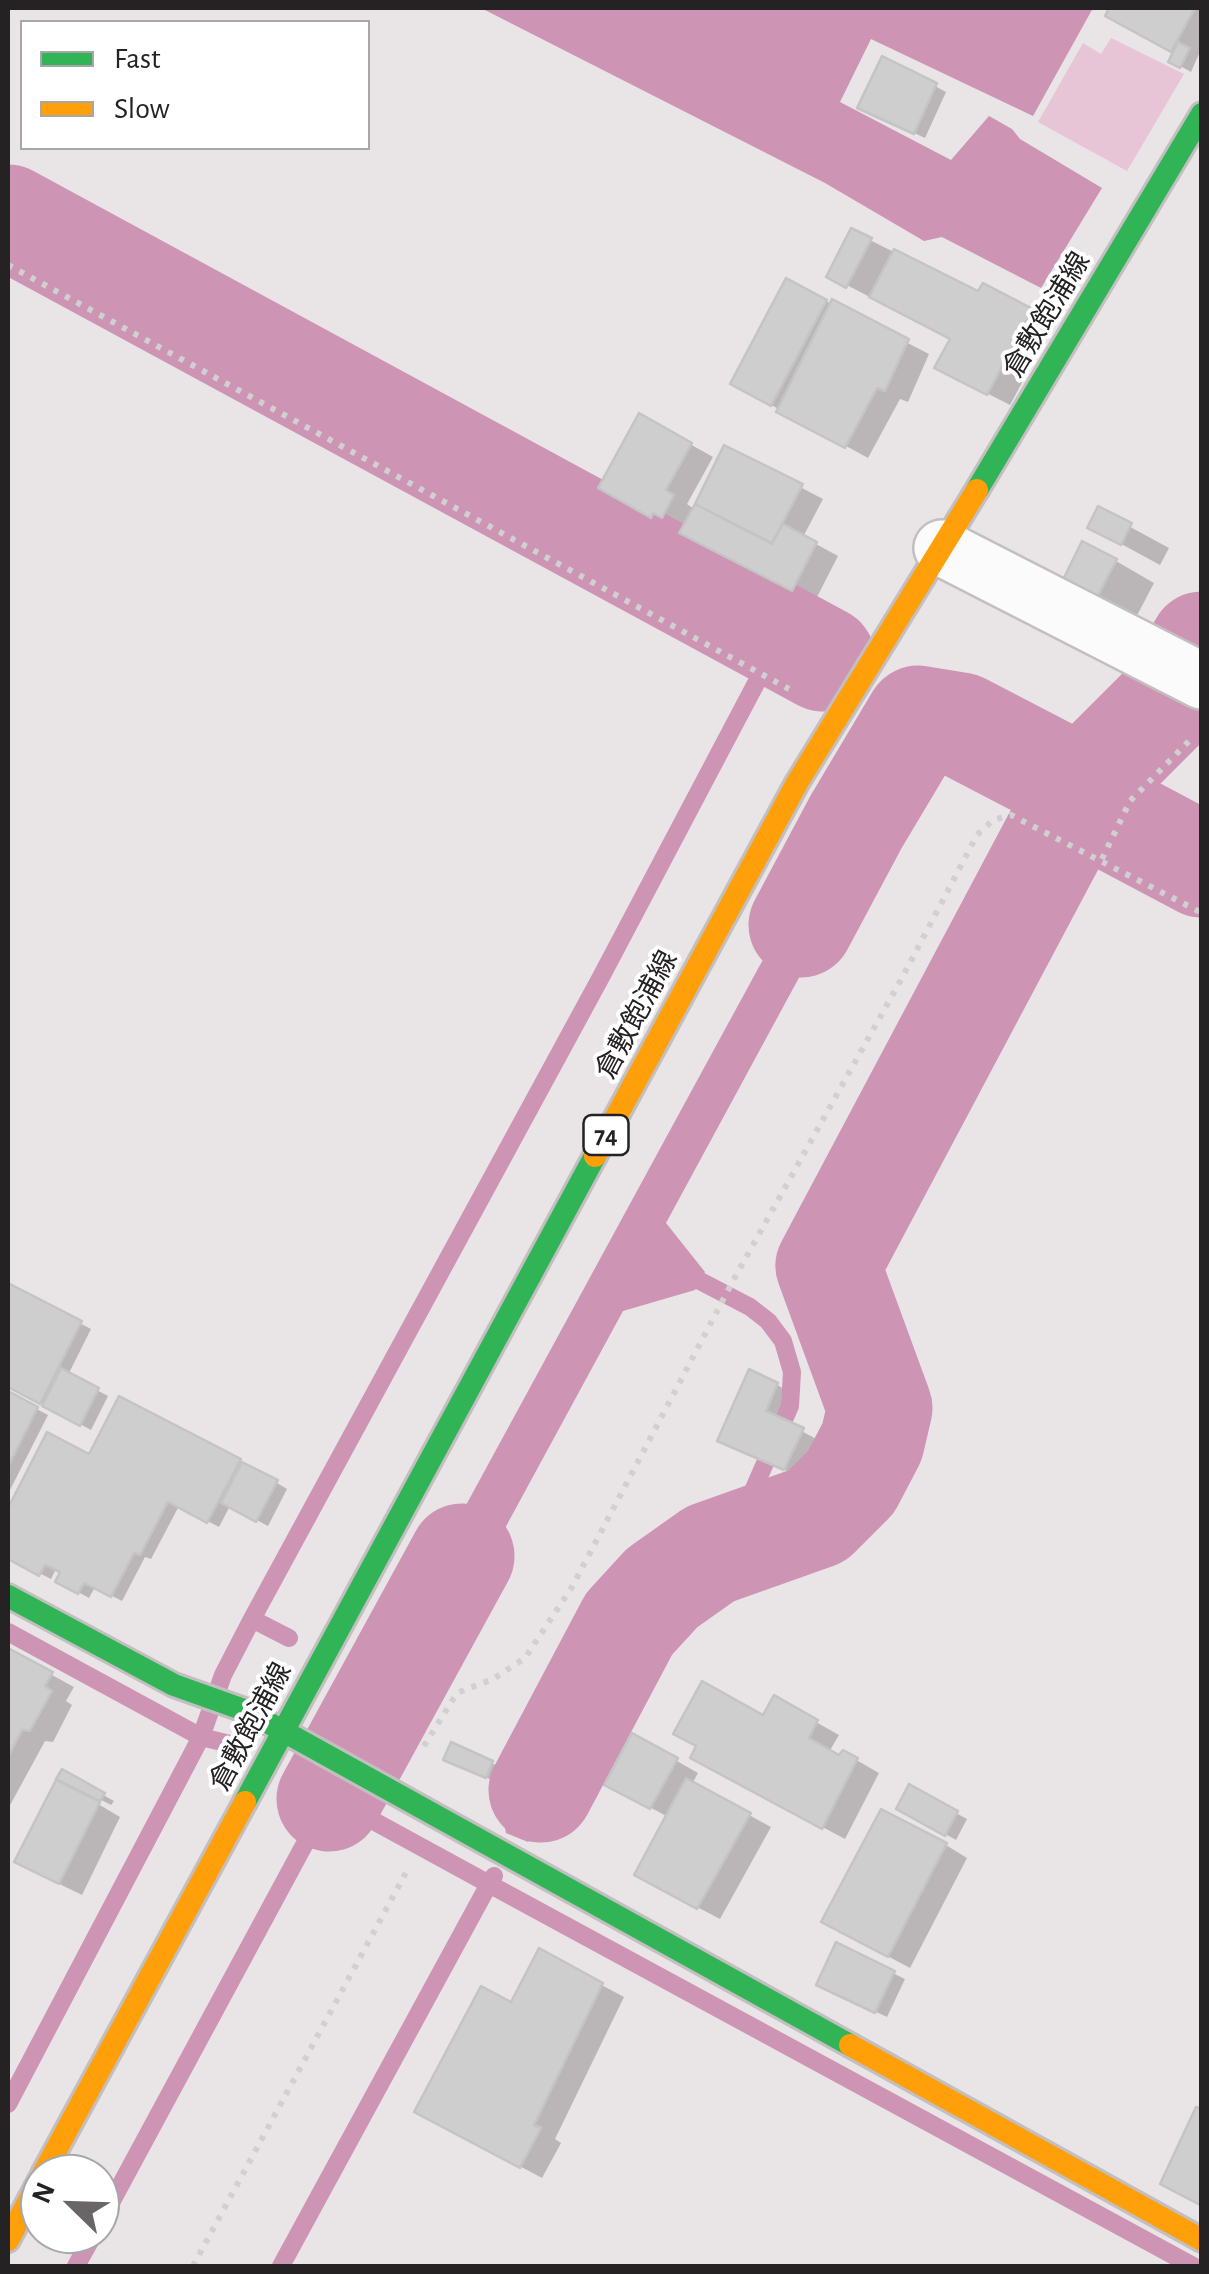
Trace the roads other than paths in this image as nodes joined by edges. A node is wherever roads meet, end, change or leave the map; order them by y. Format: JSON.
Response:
{"nodes":[{"id":1,"x":1202,"y":114,"type":"edge"},
{"id":2,"x":942,"y":548,"type":"junction"},
{"id":3,"x":1183,"y":672,"type":"edge"},
{"id":4,"x":8,"y":1596,"type":"edge"},
{"id":5,"x":282,"y":1732,"type":"junction"},
{"id":6,"x":54,"y":2154,"type":"edge"},
{"id":7,"x":20,"y":2218,"type":"edge"},
{"id":8,"x":8,"y":2240,"type":"edge"},
{"id":9,"x":1202,"y":2240,"type":"edge"}],
"edges":[{"from":1,"to":2,"type":"main road","name":"倉敷飽浦線","number":"74"},
{"from":2,"to":3,"type":"street"},
{"from":2,"to":5,"type":"main road","name":"倉敷飽浦線","number":"74"},
{"from":4,"to":5,"type":"main road"},
{"from":5,"to":6,"type":"main road","name":"倉敷飽浦線","number":"74"},
{"from":5,"to":9,"type":"main road"},
{"from":7,"to":8,"type":"main road","name":"倉敷飽浦線","number":"74"}]}
